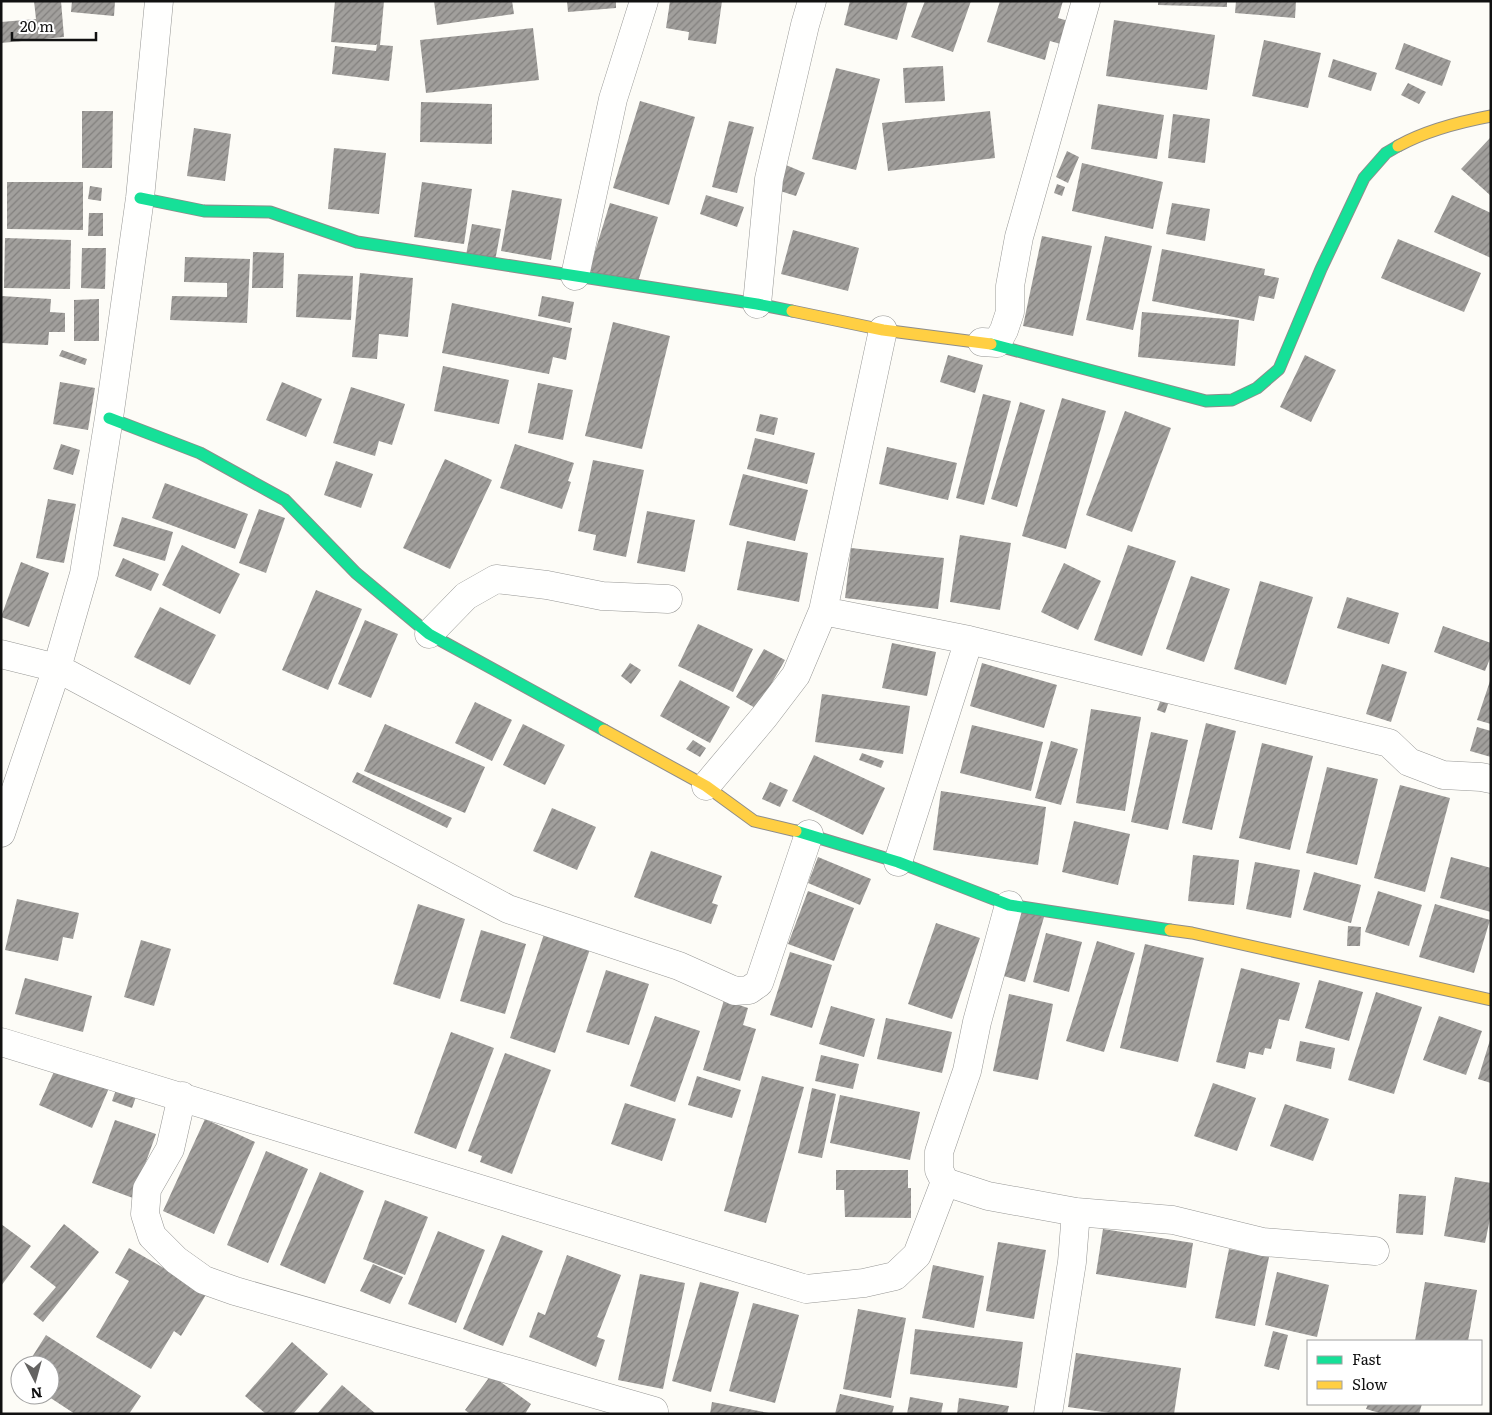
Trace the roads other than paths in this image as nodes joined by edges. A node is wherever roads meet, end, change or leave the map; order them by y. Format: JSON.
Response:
{"nodes":[{"id":1,"x":159,"y":1,"type":"edge"},
{"id":2,"x":644,"y":1,"type":"edge"},
{"id":3,"x":812,"y":1,"type":"edge"},
{"id":4,"x":1086,"y":1,"type":"edge"},
{"id":5,"x":1491,"y":116,"type":"edge"},
{"id":6,"x":140,"y":198,"type":"junction"},
{"id":7,"x":575,"y":276,"type":"junction"},
{"id":8,"x":757,"y":304,"type":"junction"},
{"id":9,"x":882,"y":330,"type":"junction"},
{"id":10,"x":982,"y":342,"type":"junction"},
{"id":11,"x":108,"y":418,"type":"junction"},
{"id":12,"x":668,"y":598,"type":"dead end"},
{"id":13,"x":823,"y":611,"type":"junction"},
{"id":14,"x":429,"y":634,"type":"junction"},
{"id":15,"x":969,"y":640,"type":"junction"},
{"id":16,"x":1,"y":654,"type":"edge"},
{"id":17,"x":57,"y":668,"type":"junction"},
{"id":18,"x":1491,"y":779,"type":"edge"},
{"id":19,"x":706,"y":786,"type":"junction"},
{"id":20,"x":1,"y":833,"type":"edge"},
{"id":21,"x":808,"y":834,"type":"junction"},
{"id":22,"x":898,"y":862,"type":"junction"},
{"id":23,"x":1009,"y":905,"type":"junction"},
{"id":24,"x":1491,"y":1000,"type":"edge"},
{"id":25,"x":1,"y":1042,"type":"edge"},
{"id":26,"x":182,"y":1096,"type":"junction"},
{"id":27,"x":945,"y":1182,"type":"junction"},
{"id":28,"x":1076,"y":1212,"type":"junction"},
{"id":29,"x":1375,"y":1251,"type":"dead end"},
{"id":30,"x":654,"y":1411,"type":"dead end"},
{"id":31,"x":1048,"y":1414,"type":"edge"}],
"edges":[{"from":1,"to":6,"type":"street"},
{"from":2,"to":7,"type":"street"},
{"from":3,"to":8,"type":"street"},
{"from":4,"to":10,"type":"street"},
{"from":5,"to":10,"type":"street"},
{"from":6,"to":7,"type":"street"},
{"from":6,"to":11,"type":"street"},
{"from":7,"to":8,"type":"street"},
{"from":8,"to":9,"type":"street"},
{"from":9,"to":10,"type":"street"},
{"from":9,"to":13,"type":"street"},
{"from":11,"to":14,"type":"street"},
{"from":11,"to":17,"type":"street"},
{"from":12,"to":14,"type":"street"},
{"from":13,"to":15,"type":"street"},
{"from":13,"to":19,"type":"street"},
{"from":14,"to":19,"type":"street"},
{"from":15,"to":18,"type":"street"},
{"from":15,"to":22,"type":"street"},
{"from":16,"to":17,"type":"street"},
{"from":17,"to":20,"type":"street"},
{"from":17,"to":21,"type":"street"},
{"from":19,"to":21,"type":"street"},
{"from":21,"to":22,"type":"street"},
{"from":22,"to":23,"type":"street"},
{"from":23,"to":24,"type":"street"},
{"from":23,"to":27,"type":"street"},
{"from":25,"to":26,"type":"street"},
{"from":26,"to":27,"type":"street"},
{"from":26,"to":30,"type":"street"},
{"from":27,"to":28,"type":"street"},
{"from":28,"to":29,"type":"street"},
{"from":28,"to":31,"type":"street"}]}
